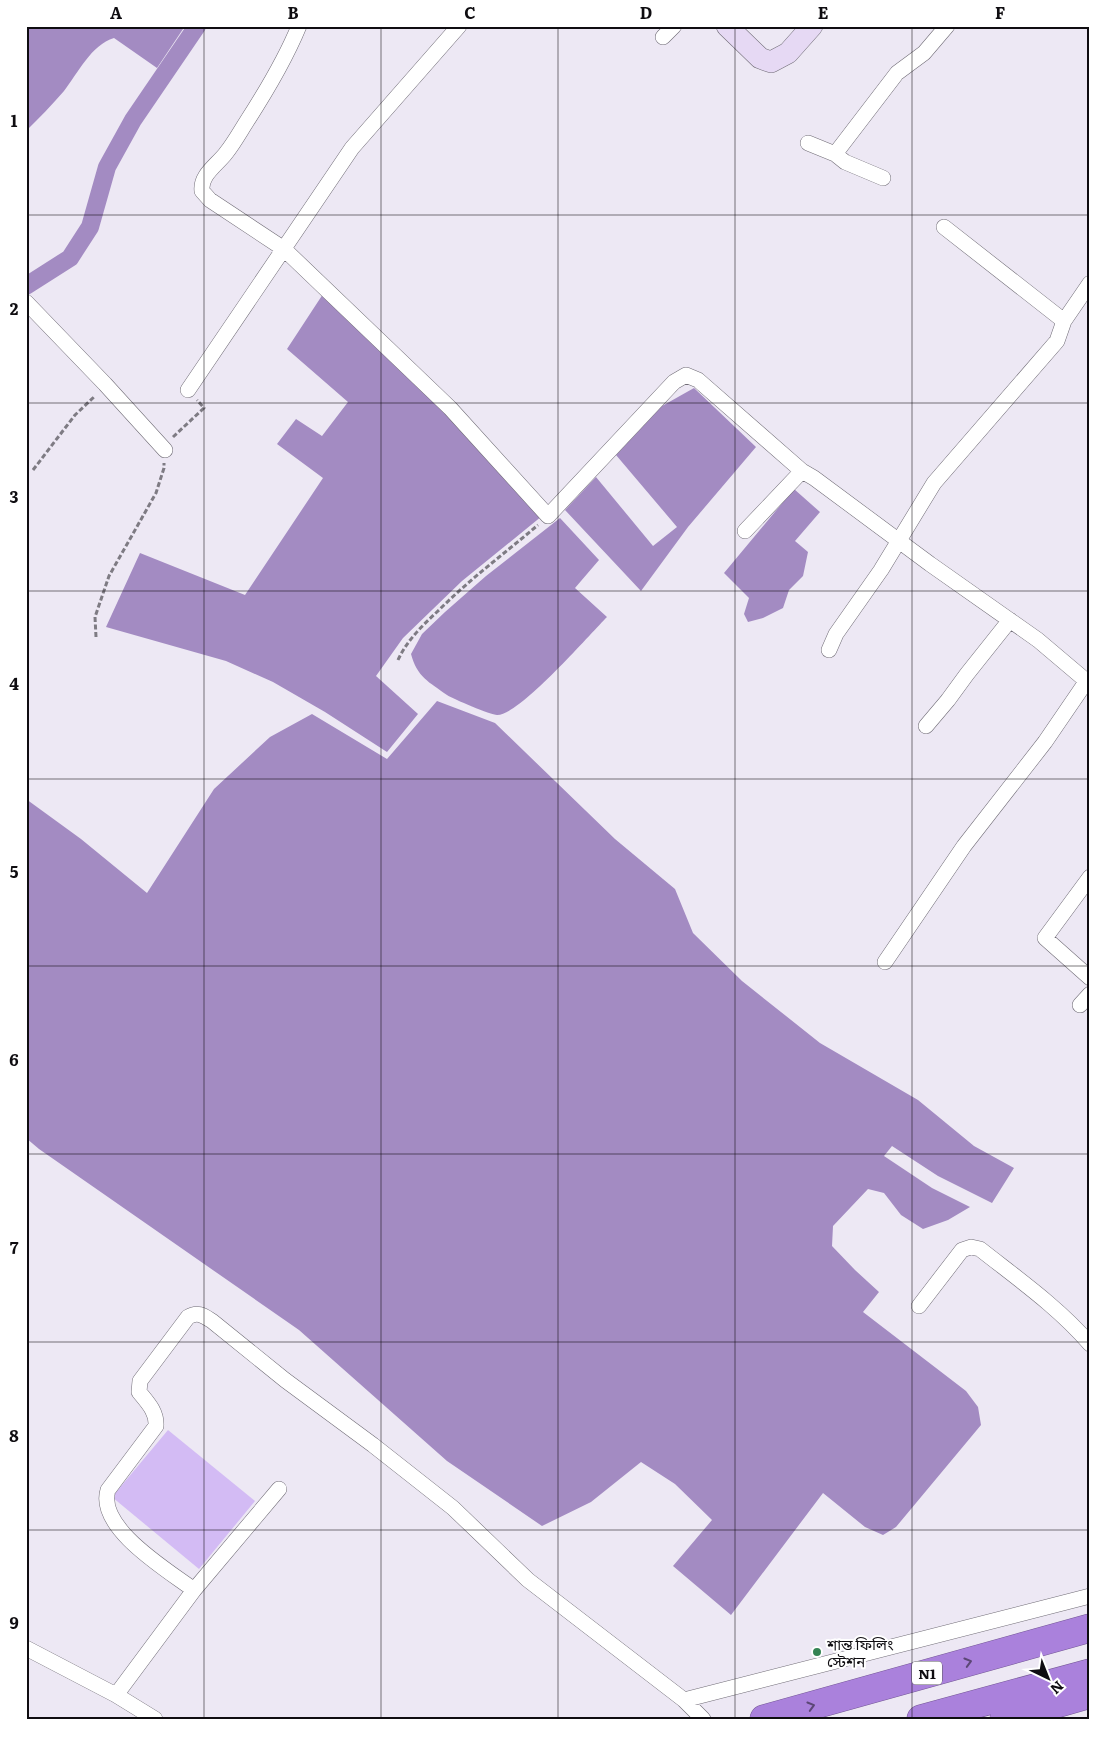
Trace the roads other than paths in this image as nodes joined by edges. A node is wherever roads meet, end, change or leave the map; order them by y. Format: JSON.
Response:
{"nodes":[{"id":1,"x":299,"y":26,"type":"edge"},
{"id":2,"x":459,"y":26,"type":"edge"},
{"id":3,"x":674,"y":26,"type":"edge"},
{"id":4,"x":727,"y":26,"type":"edge"},
{"id":5,"x":812,"y":26,"type":"edge"},
{"id":6,"x":947,"y":26,"type":"edge"},
{"id":7,"x":663,"y":37,"type":"dead end"},
{"id":8,"x":808,"y":143,"type":"dead end"},
{"id":9,"x":835,"y":154,"type":"junction"},
{"id":10,"x":883,"y":178,"type":"dead end"},
{"id":11,"x":944,"y":227,"type":"dead end"},
{"id":12,"x":284,"y":248,"type":"junction"},
{"id":13,"x":1090,"y":283,"type":"edge"},
{"id":14,"x":26,"y":302,"type":"edge"},
{"id":15,"x":1064,"y":321,"type":"junction"},
{"id":16,"x":188,"y":390,"type":"road end"},
{"id":17,"x":164,"y":450,"type":"road end"},
{"id":18,"x":802,"y":471,"type":"junction"},
{"id":19,"x":745,"y":531,"type":"dead end"},
{"id":20,"x":898,"y":541,"type":"junction"},
{"id":21,"x":1010,"y":620,"type":"junction"},
{"id":22,"x":829,"y":650,"type":"dead end"},
{"id":23,"x":1088,"y":683,"type":"edge"},
{"id":24,"x":926,"y":726,"type":"dead end"},
{"id":25,"x":1090,"y":877,"type":"edge"},
{"id":26,"x":885,"y":962,"type":"dead end"},
{"id":27,"x":1090,"y":978,"type":"edge"},
{"id":28,"x":919,"y":1306,"type":"dead end"},
{"id":29,"x":1090,"y":1344,"type":"edge"},
{"id":30,"x":279,"y":1488,"type":"dead end"},
{"id":31,"x":194,"y":1590,"type":"junction"},
{"id":32,"x":1090,"y":1596,"type":"edge"},
{"id":33,"x":1090,"y":1628,"type":"edge"},
{"id":34,"x":26,"y":1648,"type":"edge"},
{"id":35,"x":1090,"y":1673,"type":"edge"},
{"id":36,"x":1090,"y":1694,"type":"edge"},
{"id":37,"x":116,"y":1695,"type":"junction"},
{"id":38,"x":684,"y":1700,"type":"junction"},
{"id":39,"x":155,"y":1719,"type":"edge"},
{"id":40,"x":703,"y":1719,"type":"edge"},
{"id":41,"x":764,"y":1719,"type":"edge"},
{"id":42,"x":921,"y":1719,"type":"edge"},
{"id":43,"x":1004,"y":1719,"type":"edge"}],
"edges":[{"from":1,"to":12,"type":"street"},
{"from":2,"to":12,"type":"street"},
{"from":3,"to":7,"type":"street"},
{"from":4,"to":5,"type":"street"},
{"from":6,"to":9,"type":"street"},
{"from":8,"to":9,"type":"street"},
{"from":9,"to":10,"type":"street"},
{"from":11,"to":15,"type":"street"},
{"from":12,"to":16,"type":"street"},
{"from":12,"to":18,"type":"street"},
{"from":13,"to":15,"type":"street"},
{"from":14,"to":17,"type":"street"},
{"from":15,"to":20,"type":"street"},
{"from":18,"to":19,"type":"street"},
{"from":18,"to":20,"type":"street"},
{"from":20,"to":21,"type":"street"},
{"from":20,"to":22,"type":"street"},
{"from":21,"to":23,"type":"street"},
{"from":21,"to":24,"type":"street"},
{"from":23,"to":26,"type":"street"},
{"from":25,"to":27,"type":"street"},
{"from":28,"to":29,"type":"street"},
{"from":30,"to":31,"type":"street"},
{"from":31,"to":37,"type":"street"},
{"from":31,"to":38,"type":"street"},
{"from":32,"to":38,"type":"street"},
{"from":41,"to":33,"type":"highway","number":"N1","one_way":true},
{"from":34,"to":37,"type":"street"},
{"from":35,"to":42,"type":"highway"},
{"from":36,"to":43,"type":"highway"},
{"from":37,"to":39,"type":"street"},
{"from":38,"to":40,"type":"street"}]}
